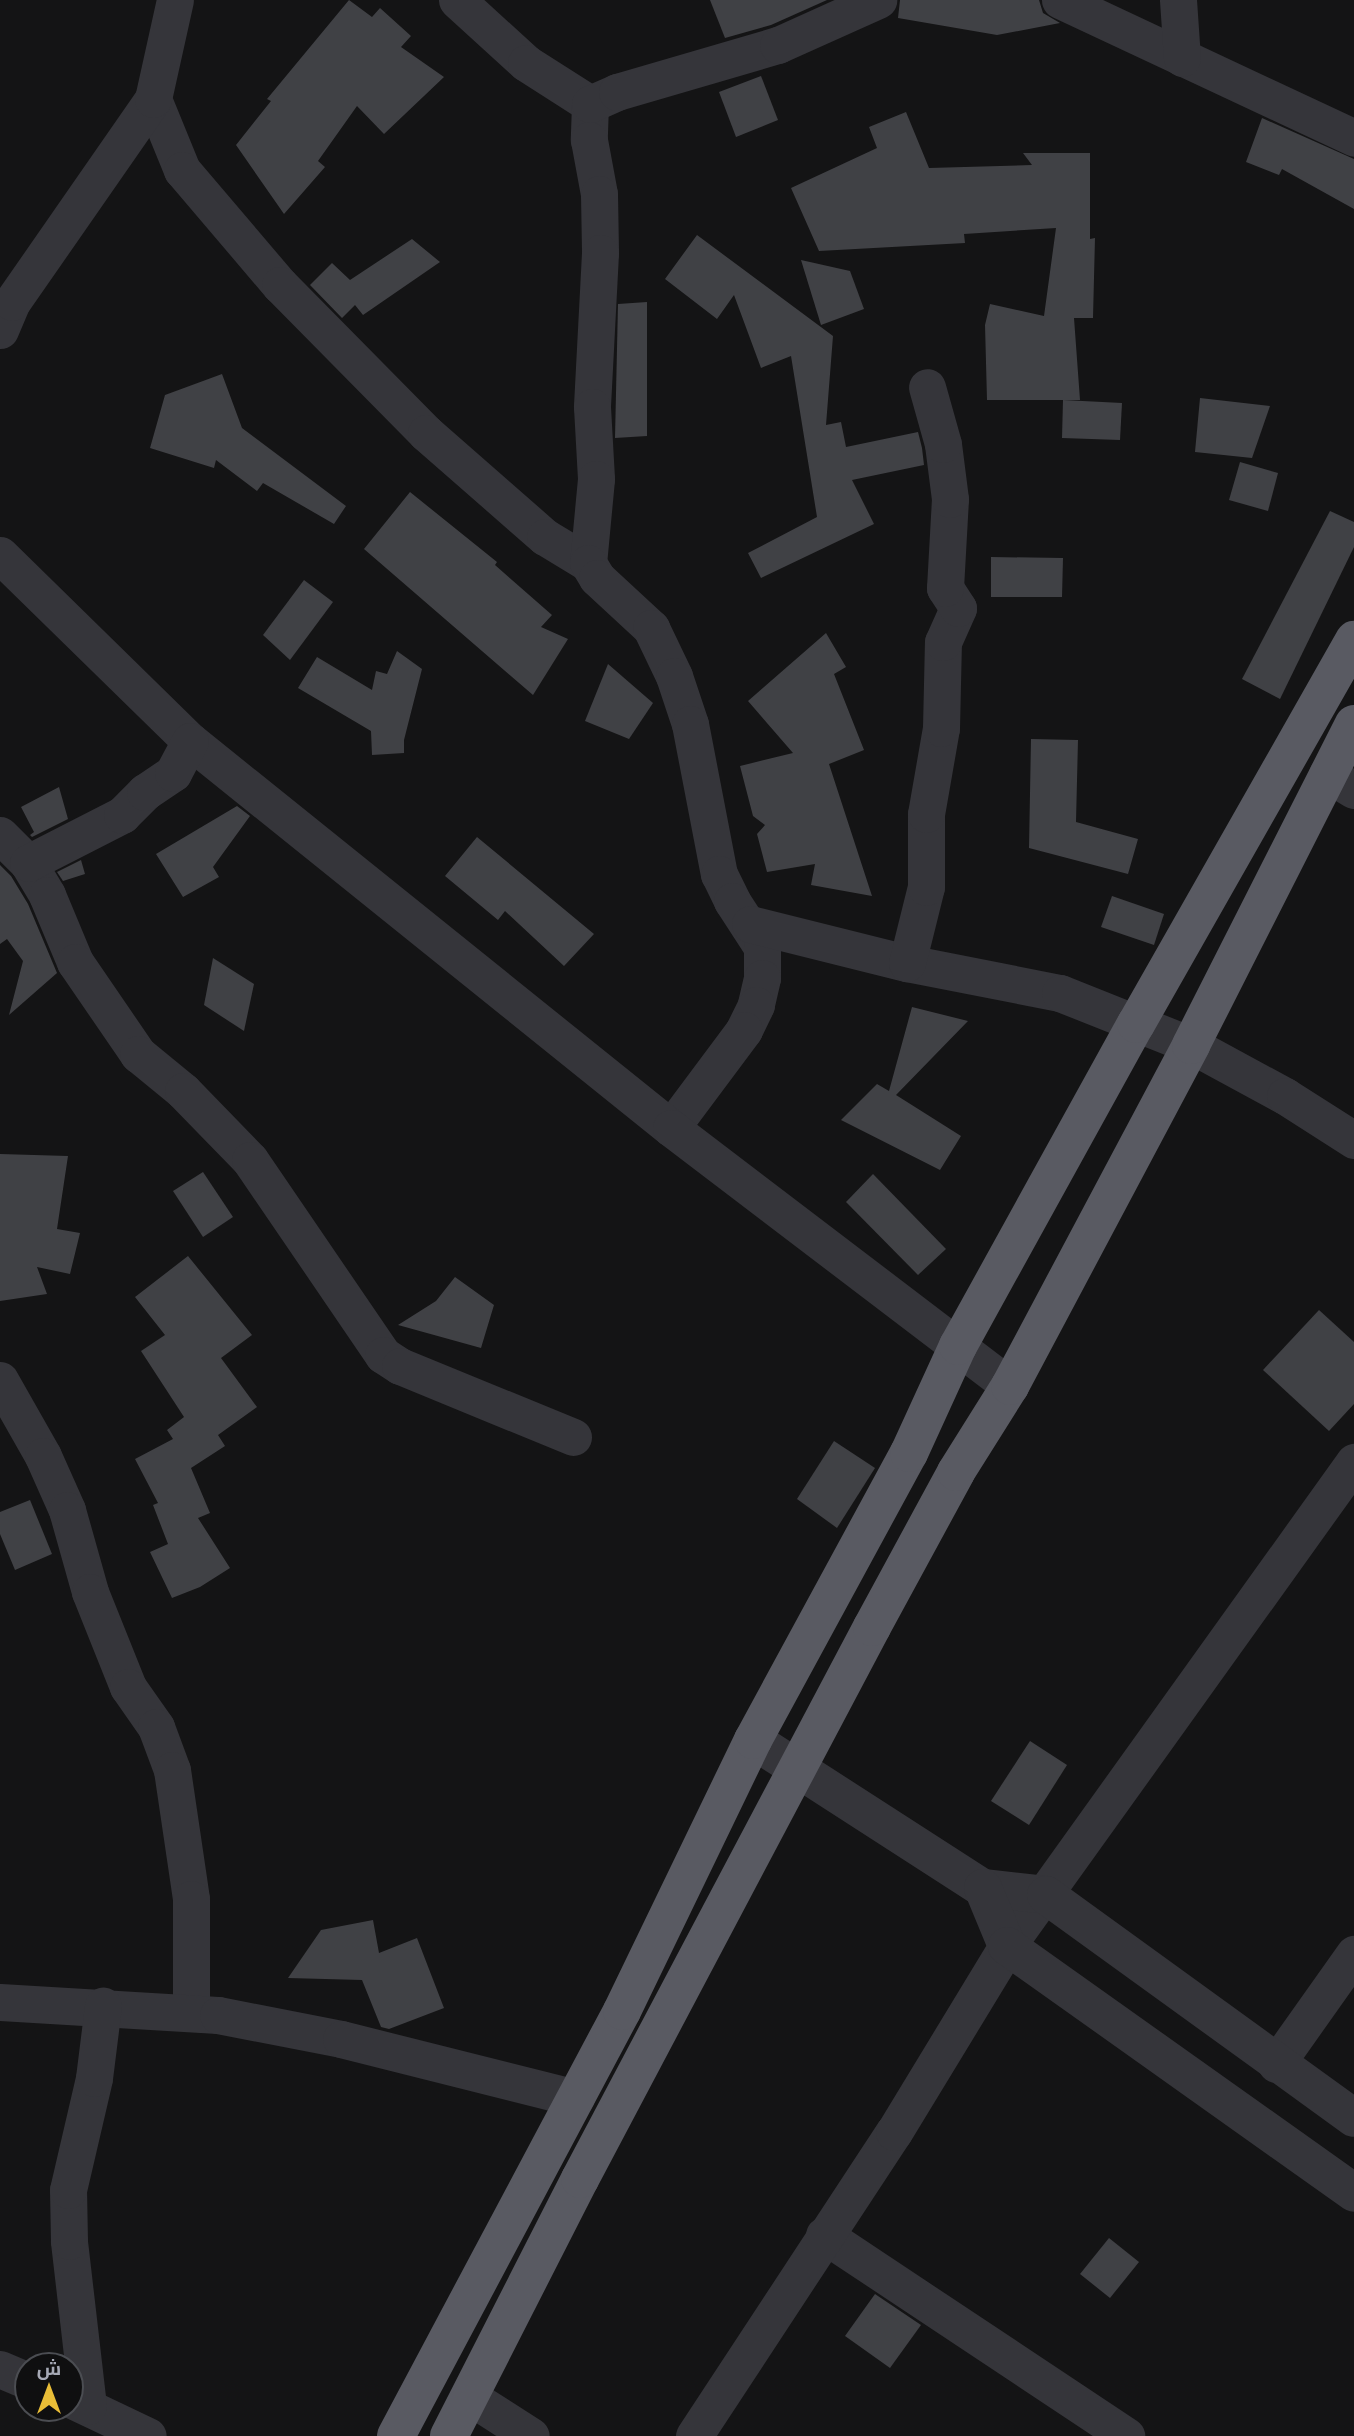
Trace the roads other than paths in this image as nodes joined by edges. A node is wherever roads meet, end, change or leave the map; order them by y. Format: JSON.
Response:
{"nodes":[{"id":1,"x":175,"y":0,"type":"edge"},
{"id":2,"x":457,"y":0,"type":"edge"},
{"id":3,"x":878,"y":0,"type":"edge"},
{"id":4,"x":1060,"y":0,"type":"edge"},
{"id":5,"x":1178,"y":0,"type":"edge"},
{"id":6,"x":1182,"y":58,"type":"junction"},
{"id":7,"x":153,"y":99,"type":"junction"},
{"id":8,"x":590,"y":104,"type":"junction"},
{"id":9,"x":1354,"y":138,"type":"edge"},
{"id":10,"x":0,"y":330,"type":"edge"},
{"id":11,"x":927,"y":387,"type":"dead end"},
{"id":12,"x":0,"y":555,"type":"edge"},
{"id":13,"x":588,"y":563,"type":"junction"},
{"id":14,"x":1354,"y":640,"type":"edge"},
{"id":15,"x":1354,"y":724,"type":"edge"},
{"id":16,"x":190,"y":741,"type":"junction"},
{"id":17,"x":1341,"y":782,"type":"edge"},
{"id":18,"x":0,"y":835,"type":"edge"},
{"id":19,"x":28,"y":863,"type":"junction"},
{"id":20,"x":750,"y":924,"type":"junction"},
{"id":21,"x":908,"y":962,"type":"junction"},
{"id":22,"x":1136,"y":1024,"type":"junction"},
{"id":23,"x":1191,"y":1045,"type":"junction"},
{"id":24,"x":671,"y":1128,"type":"junction"},
{"id":25,"x":1354,"y":1140,"type":"edge"},
{"id":26,"x":958,"y":1346,"type":"junction"},
{"id":27,"x":0,"y":1380,"type":"edge"},
{"id":28,"x":1010,"y":1386,"type":"junction"},
{"id":29,"x":573,"y":1437,"type":"dead end"},
{"id":30,"x":1354,"y":1462,"type":"edge"},
{"id":31,"x":753,"y":1740,"type":"junction"},
{"id":32,"x":798,"y":1768,"type":"junction"},
{"id":33,"x":983,"y":1888,"type":"junction"},
{"id":34,"x":1046,"y":1895,"type":"junction"},
{"id":35,"x":1007,"y":1946,"type":"junction"},
{"id":36,"x":1354,"y":1954,"type":"edge"},
{"id":37,"x":0,"y":2002,"type":"edge"},
{"id":38,"x":103,"y":2006,"type":"junction"},
{"id":39,"x":191,"y":2012,"type":"junction"},
{"id":40,"x":1276,"y":2064,"type":"junction"},
{"id":41,"x":576,"y":2098,"type":"junction"},
{"id":42,"x":1354,"y":2119,"type":"edge"},
{"id":43,"x":1354,"y":2193,"type":"edge"},
{"id":44,"x":824,"y":2235,"type":"junction"},
{"id":45,"x":76,"y":2352,"type":"edge"},
{"id":46,"x":470,"y":2397,"type":"junction"},
{"id":47,"x":84,"y":2404,"type":"edge"},
{"id":48,"x":148,"y":2436,"type":"edge"},
{"id":49,"x":396,"y":2436,"type":"edge"},
{"id":50,"x":449,"y":2436,"type":"edge"},
{"id":51,"x":531,"y":2436,"type":"edge"},
{"id":52,"x":694,"y":2436,"type":"edge"},
{"id":53,"x":1126,"y":2436,"type":"edge"}],
"edges":[{"from":1,"to":7,"type":"street"},
{"from":2,"to":8,"type":"street"},
{"from":3,"to":8,"type":"street"},
{"from":4,"to":6,"type":"street"},
{"from":5,"to":6,"type":"street"},
{"from":6,"to":9,"type":"street"},
{"from":7,"to":10,"type":"street"},
{"from":7,"to":13,"type":"street"},
{"from":8,"to":13,"type":"street"},
{"from":11,"to":21,"type":"street"},
{"from":12,"to":16,"type":"street"},
{"from":13,"to":20,"type":"street"},
{"from":14,"to":22,"type":"highway"},
{"from":15,"to":17,"type":"highway"},
{"from":16,"to":19,"type":"street"},
{"from":16,"to":24,"type":"street"},
{"from":17,"to":23,"type":"highway"},
{"from":18,"to":19,"type":"street"},
{"from":19,"to":29,"type":"street"},
{"from":20,"to":21,"type":"street"},
{"from":20,"to":24,"type":"street"},
{"from":21,"to":22,"type":"street"},
{"from":22,"to":23,"type":"street"},
{"from":22,"to":26,"type":"highway"},
{"from":23,"to":25,"type":"street"},
{"from":23,"to":28,"type":"highway"},
{"from":24,"to":26,"type":"street"},
{"from":26,"to":28,"type":"street"},
{"from":26,"to":31,"type":"highway"},
{"from":27,"to":39,"type":"street"},
{"from":28,"to":32,"type":"highway"},
{"from":30,"to":34,"type":"street"},
{"from":31,"to":32,"type":"street"},
{"from":31,"to":41,"type":"highway"},
{"from":32,"to":33,"type":"street"},
{"from":32,"to":46,"type":"highway"},
{"from":33,"to":34,"type":"street"},
{"from":33,"to":35,"type":"street"},
{"from":34,"to":35,"type":"street"},
{"from":34,"to":40,"type":"street"},
{"from":35,"to":43,"type":"street"},
{"from":35,"to":44,"type":"street"},
{"from":36,"to":40,"type":"street"},
{"from":37,"to":38,"type":"street"},
{"from":38,"to":39,"type":"street"},
{"from":38,"to":45,"type":"street"},
{"from":39,"to":41,"type":"street"},
{"from":40,"to":42,"type":"street"},
{"from":41,"to":49,"type":"highway"},
{"from":44,"to":52,"type":"street"},
{"from":44,"to":53,"type":"street"},
{"from":46,"to":50,"type":"highway"},
{"from":46,"to":51,"type":"street"},
{"from":47,"to":48,"type":"street"}]}
